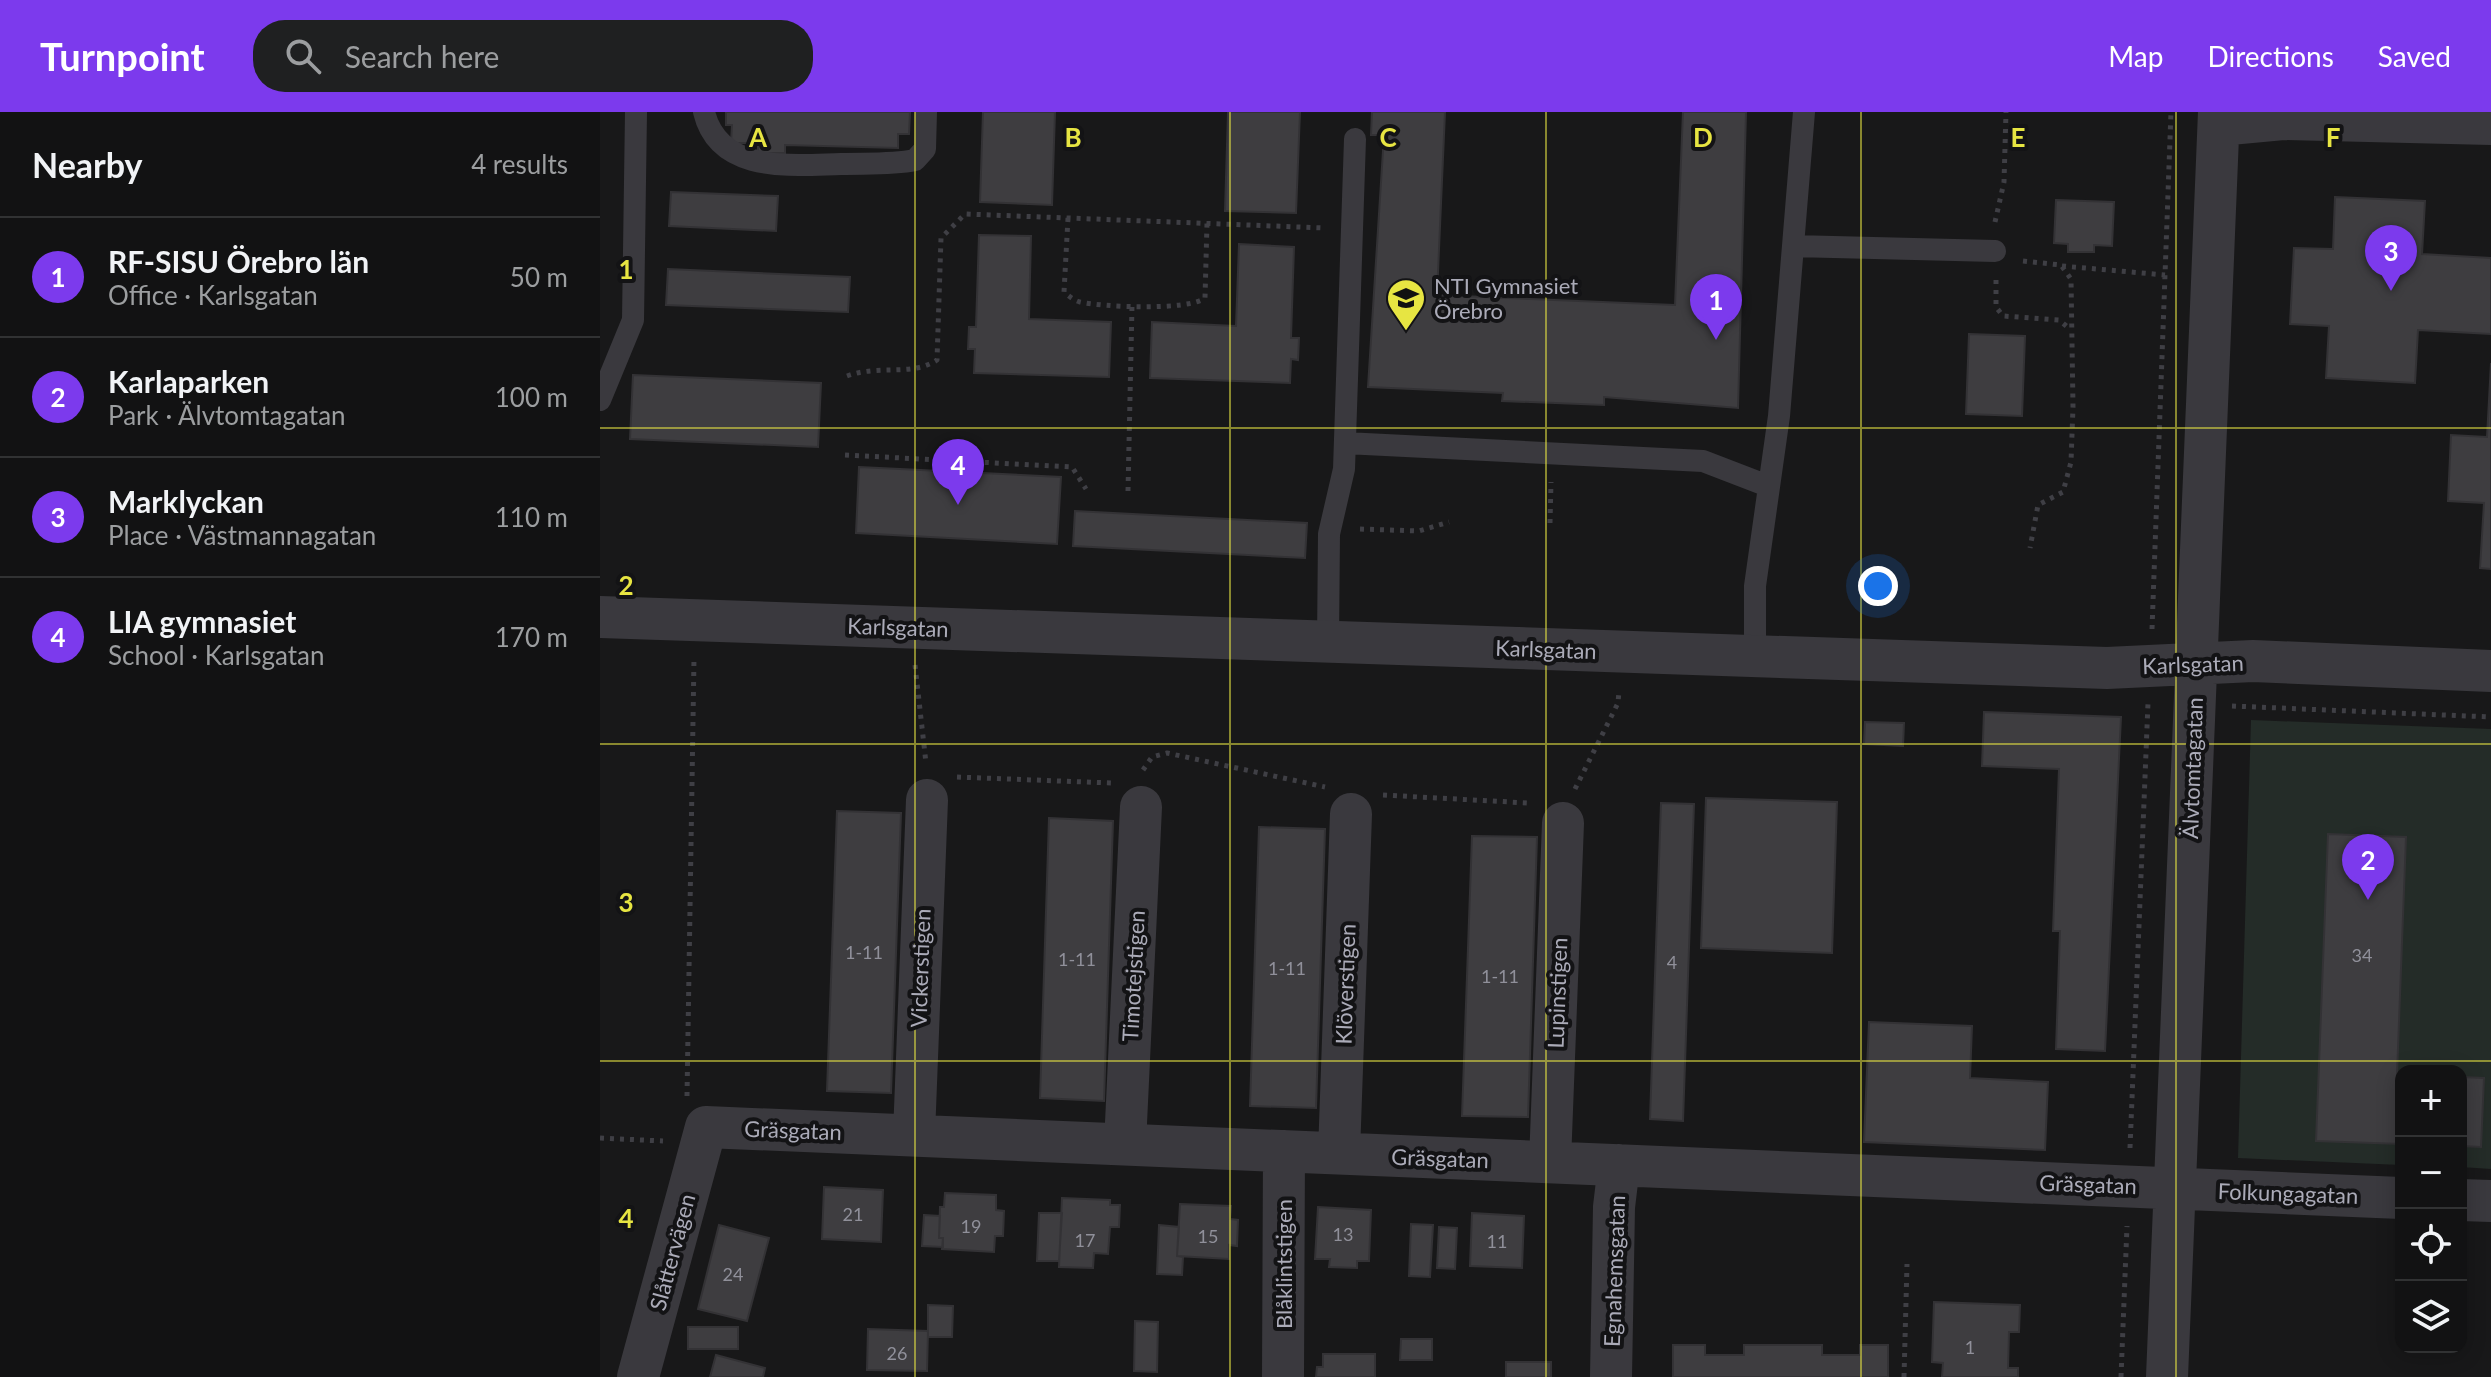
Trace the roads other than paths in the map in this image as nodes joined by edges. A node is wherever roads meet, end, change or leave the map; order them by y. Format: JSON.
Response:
{"nodes":[{"id":1,"x":636,"y":112,"type":"edge"},
{"id":2,"x":704,"y":112,"type":"edge"},
{"id":3,"x":926,"y":112,"type":"edge"},
{"id":4,"x":1804,"y":112,"type":"edge"},
{"id":5,"x":2219,"y":119,"type":"edge"},
{"id":6,"x":2491,"y":124,"type":"edge"},
{"id":7,"x":1355,"y":139,"type":"dead end"},
{"id":8,"x":1793,"y":246,"type":"junction"},
{"id":9,"x":1995,"y":251,"type":"road end"},
{"id":10,"x":600,"y":400,"type":"edge"},
{"id":11,"x":1345,"y":443,"type":"junction"},
{"id":12,"x":1768,"y":486,"type":"junction"},
{"id":13,"x":600,"y":617,"type":"edge"},
{"id":14,"x":1328,"y":642,"type":"junction"},
{"id":15,"x":1755,"y":656,"type":"junction"},
{"id":16,"x":2196,"y":662,"type":"junction"},
{"id":17,"x":2491,"y":671,"type":"edge"},
{"id":18,"x":928,"y":790,"type":"road end"},
{"id":19,"x":1142,"y":796,"type":"road end"},
{"id":20,"x":1351,"y":804,"type":"road end"},
{"id":21,"x":1565,"y":814,"type":"road end"},
{"id":22,"x":706,"y":1127,"type":"joint"},
{"id":23,"x":914,"y":1135,"type":"junction"},
{"id":24,"x":1125,"y":1144,"type":"junction"},
{"id":25,"x":1284,"y":1151,"type":"junction"},
{"id":26,"x":1339,"y":1153,"type":"junction"},
{"id":27,"x":1550,"y":1162,"type":"junction"},
{"id":28,"x":1619,"y":1165,"type":"junction"},
{"id":29,"x":2175,"y":1188,"type":"junction"},
{"id":30,"x":2395,"y":1198,"type":"edge"},
{"id":31,"x":2467,"y":1200,"type":"edge"},
{"id":32,"x":2491,"y":1201,"type":"edge"},
{"id":33,"x":638,"y":1377,"type":"edge"},
{"id":34,"x":1283,"y":1377,"type":"edge"},
{"id":35,"x":1611,"y":1377,"type":"edge"},
{"id":36,"x":2167,"y":1377,"type":"edge"}],
"edges":[{"from":1,"to":10,"type":"lane"},
{"from":2,"to":3,"type":"lane"},
{"from":4,"to":8,"type":"lane"},
{"from":5,"to":6,"type":"street"},
{"from":5,"to":16,"type":"street","name":"Älvtomtagatan"},
{"from":7,"to":11,"type":"lane"},
{"from":8,"to":9,"type":"lane"},
{"from":8,"to":12,"type":"lane"},
{"from":11,"to":12,"type":"lane"},
{"from":11,"to":14,"type":"lane"},
{"from":12,"to":15,"type":"lane"},
{"from":13,"to":14,"type":"street","name":"Karlsgatan"},
{"from":14,"to":15,"type":"street","name":"Karlsgatan"},
{"from":15,"to":16,"type":"street","name":"Karlsgatan"},
{"from":16,"to":17,"type":"street","name":"Karlsgatan"},
{"from":16,"to":29,"type":"street","name":"Älvtomtagatan"},
{"from":18,"to":23,"type":"street","name":"Vickerstigen"},
{"from":19,"to":24,"type":"street","name":"Timotejstigen"},
{"from":20,"to":26,"type":"street","name":"Klöverstigen"},
{"from":21,"to":27,"type":"street","name":"Lupinstigen"},
{"from":22,"to":23,"type":"street","name":"Gräsgatan"},
{"from":22,"to":33,"type":"street","name":"Slåttervägen"},
{"from":23,"to":24,"type":"street","name":"Gräsgatan"},
{"from":24,"to":25,"type":"street","name":"Gräsgatan"},
{"from":25,"to":26,"type":"street","name":"Gräsgatan"},
{"from":25,"to":34,"type":"street","name":"Blåklintstigen"},
{"from":26,"to":27,"type":"street","name":"Gräsgatan"},
{"from":27,"to":28,"type":"street","name":"Gräsgatan"},
{"from":28,"to":29,"type":"street","name":"Gräsgatan"},
{"from":28,"to":35,"type":"street","name":"Egnahemsgatan"},
{"from":29,"to":30,"type":"street","name":"Folkungagatan"},
{"from":29,"to":36,"type":"street","name":"Älvtomtagatan"},
{"from":31,"to":32,"type":"street"}]}
